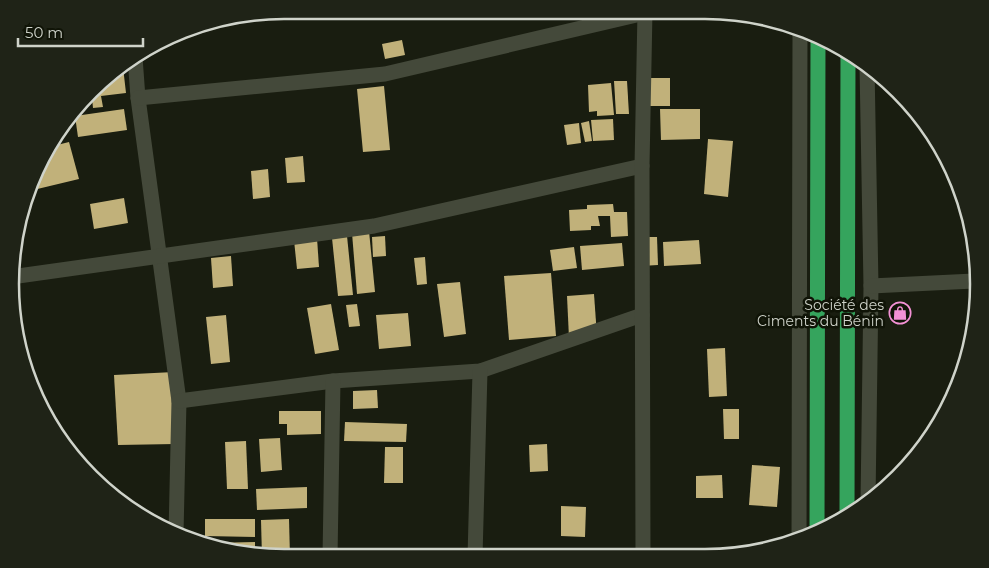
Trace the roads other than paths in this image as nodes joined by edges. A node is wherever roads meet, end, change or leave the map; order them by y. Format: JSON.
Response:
{"nodes":[{"id":1,"x":616,"y":19,"type":"edge"},
{"id":2,"x":645,"y":19,"type":"edge"},
{"id":3,"x":800,"y":37,"type":"edge"},
{"id":4,"x":818,"y":44,"type":"edge"},
{"id":5,"x":848,"y":60,"type":"edge"},
{"id":6,"x":136,"y":64,"type":"edge"},
{"id":7,"x":867,"y":75,"type":"edge"},
{"id":8,"x":138,"y":98,"type":"junction"},
{"id":9,"x":642,"y":166,"type":"junction"},
{"id":10,"x":160,"y":256,"type":"junction"},
{"id":11,"x":19,"y":276,"type":"edge"},
{"id":12,"x":970,"y":281,"type":"edge"},
{"id":13,"x":871,"y":286,"type":"junction"},
{"id":14,"x":642,"y":315,"type":"junction"},
{"id":15,"x":480,"y":371,"type":"junction"},
{"id":16,"x":333,"y":381,"type":"junction"},
{"id":17,"x":179,"y":401,"type":"junction"},
{"id":18,"x":868,"y":492,"type":"edge"},
{"id":19,"x":847,"y":508,"type":"edge"},
{"id":20,"x":817,"y":524,"type":"edge"},
{"id":21,"x":176,"y":526,"type":"edge"},
{"id":22,"x":799,"y":532,"type":"edge"},
{"id":23,"x":330,"y":549,"type":"edge"},
{"id":24,"x":475,"y":549,"type":"edge"},
{"id":25,"x":643,"y":549,"type":"edge"}],
"edges":[{"from":1,"to":8,"type":"street"},
{"from":2,"to":9,"type":"street"},
{"from":3,"to":22,"type":"street"},
{"from":4,"to":20,"type":"highway"},
{"from":5,"to":19,"type":"highway"},
{"from":6,"to":8,"type":"street"},
{"from":7,"to":13,"type":"street"},
{"from":8,"to":10,"type":"street"},
{"from":9,"to":10,"type":"street"},
{"from":9,"to":14,"type":"street"},
{"from":10,"to":11,"type":"street"},
{"from":10,"to":17,"type":"street"},
{"from":12,"to":13,"type":"street"},
{"from":13,"to":18,"type":"street"},
{"from":14,"to":15,"type":"street"},
{"from":14,"to":25,"type":"street"},
{"from":15,"to":16,"type":"street"},
{"from":15,"to":24,"type":"street"},
{"from":16,"to":17,"type":"street"},
{"from":16,"to":23,"type":"street"},
{"from":17,"to":21,"type":"street"}]}
